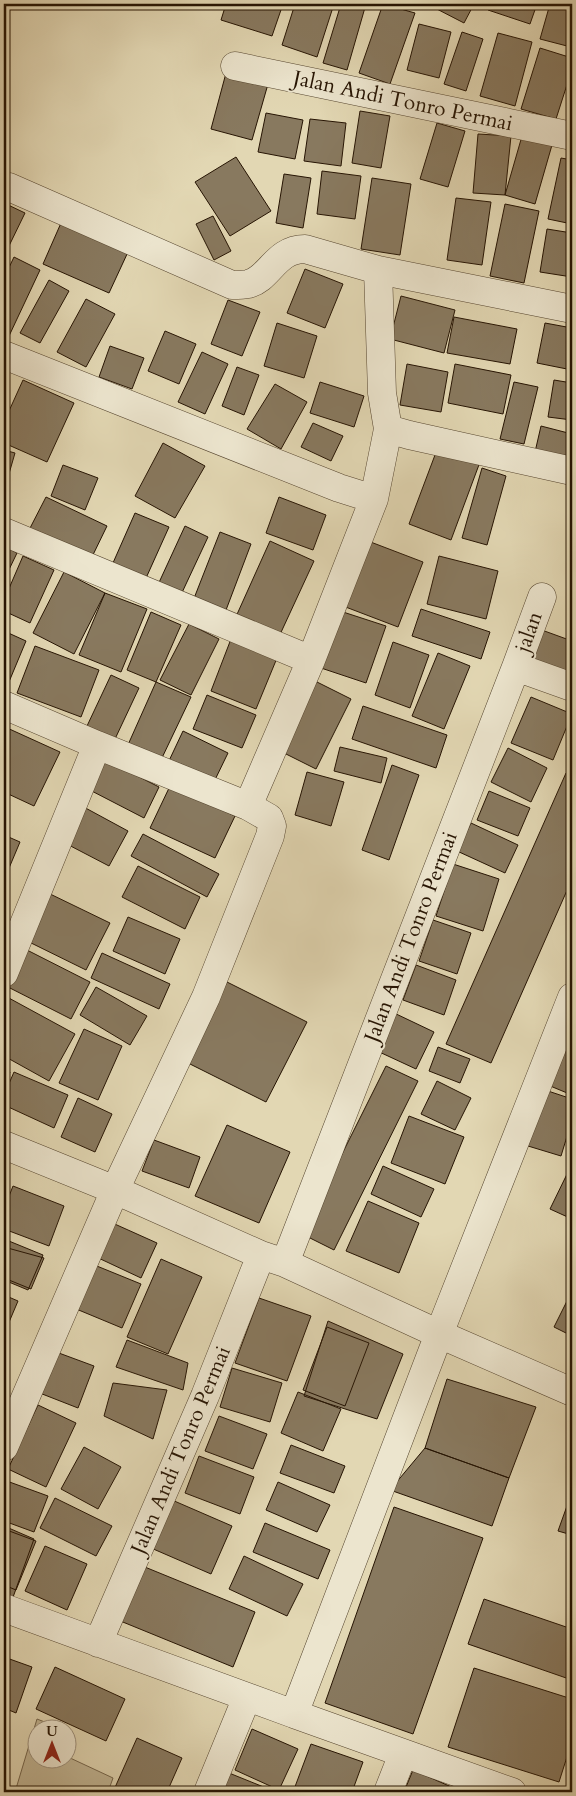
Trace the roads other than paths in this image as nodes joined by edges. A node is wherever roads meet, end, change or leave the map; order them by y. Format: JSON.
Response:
{"nodes":[{"id":1,"x":235,"y":66,"type":"dead end"},
{"id":2,"x":572,"y":136,"type":"edge"},
{"id":3,"x":4,"y":187,"type":"edge"},
{"id":4,"x":378,"y":270,"type":"junction"},
{"id":5,"x":572,"y":309,"type":"edge"},
{"id":6,"x":4,"y":355,"type":"edge"},
{"id":7,"x":388,"y":429,"type":"junction"},
{"id":8,"x":572,"y":471,"type":"edge"},
{"id":9,"x":374,"y":499,"type":"junction"},
{"id":10,"x":4,"y":532,"type":"edge"},
{"id":11,"x":542,"y":597,"type":"dead end"},
{"id":12,"x":311,"y":660,"type":"junction"},
{"id":13,"x":516,"y":667,"type":"junction"},
{"id":14,"x":572,"y":687,"type":"edge"},
{"id":15,"x":4,"y":704,"type":"edge"},
{"id":16,"x":97,"y":745,"type":"junction"},
{"id":17,"x":248,"y":806,"type":"junction"},
{"id":18,"x":4,"y":973,"type":"edge"},
{"id":19,"x":572,"y":997,"type":"edge"},
{"id":20,"x":4,"y":1145,"type":"edge"},
{"id":21,"x":115,"y":1190,"type":"junction"},
{"id":22,"x":273,"y":1259,"type":"junction"},
{"id":23,"x":439,"y":1334,"type":"junction"},
{"id":24,"x":572,"y":1392,"type":"edge"},
{"id":25,"x":4,"y":1447,"type":"edge"},
{"id":26,"x":4,"y":1608,"type":"edge"},
{"id":27,"x":98,"y":1643,"type":"junction"},
{"id":28,"x":247,"y":1697,"type":"junction"},
{"id":29,"x":294,"y":1714,"type":"junction"},
{"id":30,"x":403,"y":1754,"type":"junction"},
{"id":31,"x":208,"y":1792,"type":"edge"},
{"id":32,"x":388,"y":1792,"type":"edge"},
{"id":33,"x":512,"y":1792,"type":"edge"}],
"edges":[{"from":1,"to":2,"type":"street","name":"Jalan Andi Tonro Permai"},
{"from":3,"to":4,"type":"street"},
{"from":4,"to":5,"type":"street"},
{"from":4,"to":7,"type":"street"},
{"from":6,"to":9,"type":"street"},
{"from":7,"to":8,"type":"street"},
{"from":7,"to":9,"type":"street"},
{"from":9,"to":12,"type":"street"},
{"from":10,"to":12,"type":"street"},
{"from":11,"to":13,"type":"street","name":"jalan"},
{"from":12,"to":17,"type":"street"},
{"from":13,"to":14,"type":"street"},
{"from":13,"to":22,"type":"street","name":"Jalan Andi Tonro Permai"},
{"from":15,"to":16,"type":"street"},
{"from":16,"to":17,"type":"street"},
{"from":16,"to":18,"type":"street"},
{"from":17,"to":21,"type":"street"},
{"from":19,"to":23,"type":"street"},
{"from":20,"to":21,"type":"street"},
{"from":21,"to":22,"type":"street"},
{"from":21,"to":25,"type":"street"},
{"from":22,"to":23,"type":"street"},
{"from":22,"to":27,"type":"street","name":"Jalan Andi Tonro Permai"},
{"from":23,"to":24,"type":"street"},
{"from":23,"to":29,"type":"street"},
{"from":26,"to":27,"type":"street"},
{"from":27,"to":28,"type":"street"},
{"from":28,"to":29,"type":"street"},
{"from":28,"to":31,"type":"street"},
{"from":29,"to":30,"type":"street"},
{"from":30,"to":32,"type":"street"},
{"from":30,"to":33,"type":"street"}]}
